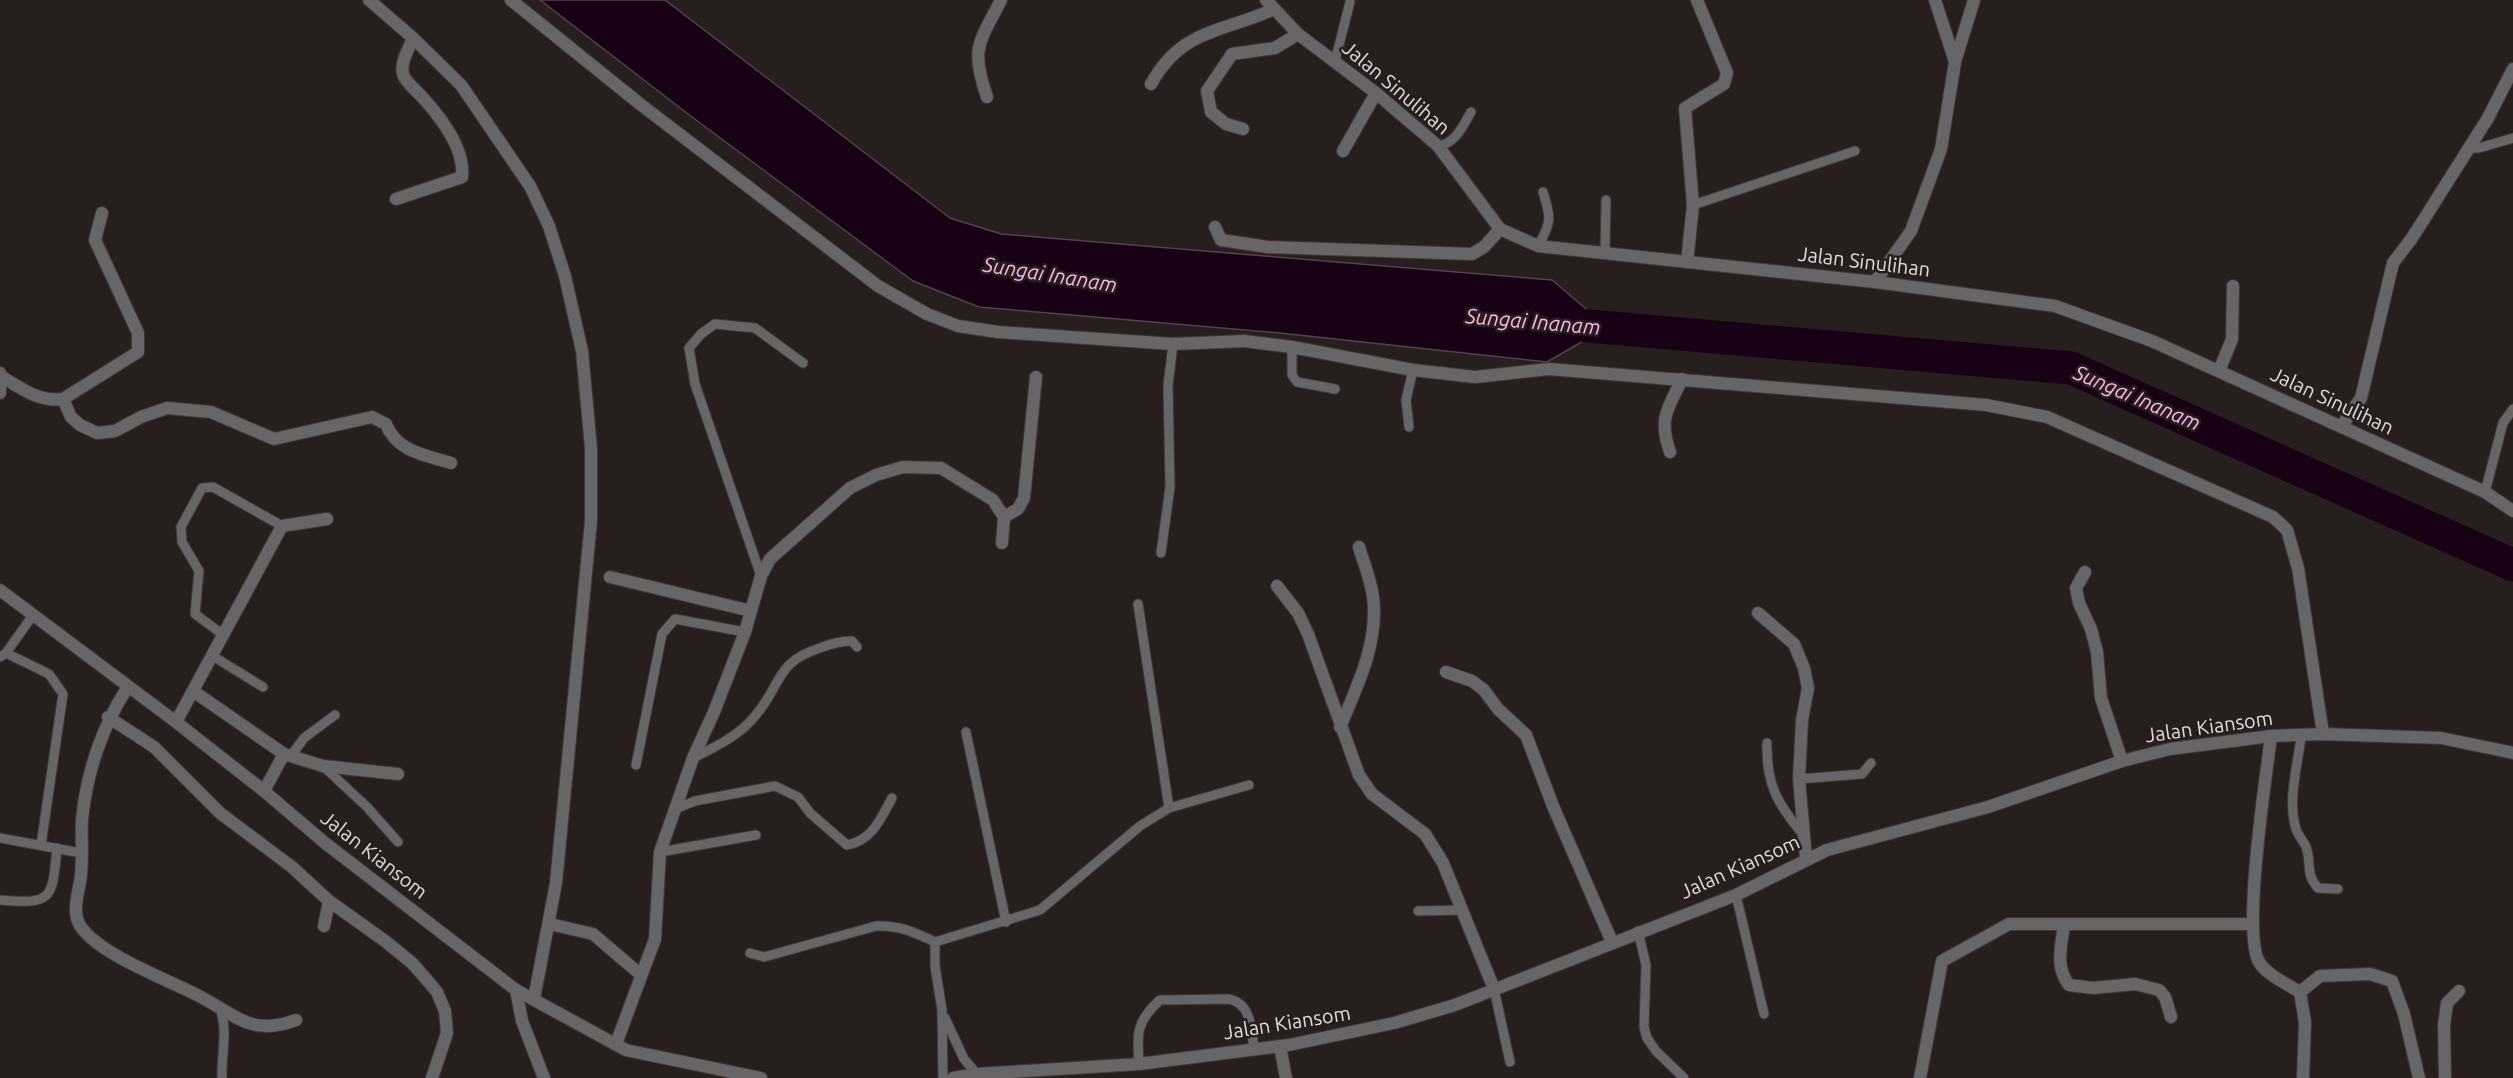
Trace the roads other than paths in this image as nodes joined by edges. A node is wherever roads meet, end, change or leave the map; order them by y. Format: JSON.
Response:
{"nodes":[{"id":1,"x":369,"y":0,"type":"edge"},
{"id":2,"x":511,"y":0,"type":"edge"},
{"id":3,"x":1001,"y":0,"type":"edge"},
{"id":4,"x":1697,"y":0,"type":"edge"},
{"id":5,"x":1935,"y":0,"type":"edge"},
{"id":6,"x":1974,"y":0,"type":"edge"},
{"id":7,"x":1350,"y":2,"type":"dead end"},
{"id":8,"x":1270,"y":5,"type":"edge"},
{"id":9,"x":1298,"y":34,"type":"junction"},
{"id":10,"x":413,"y":38,"type":"junction"},
{"id":11,"x":1335,"y":61,"type":"junction"},
{"id":12,"x":1955,"y":62,"type":"junction"},
{"id":13,"x":2513,"y":69,"type":"edge"},
{"id":14,"x":1150,"y":84,"type":"dead end"},
{"id":15,"x":1376,"y":93,"type":"junction"},
{"id":16,"x":987,"y":97,"type":"dead end"},
{"id":17,"x":1472,"y":112,"type":"dead end"},
{"id":18,"x":1243,"y":129,"type":"dead end"},
{"id":19,"x":2513,"y":138,"type":"edge"},
{"id":20,"x":1438,"y":146,"type":"junction"},
{"id":21,"x":2467,"y":148,"type":"junction"},
{"id":22,"x":1855,"y":151,"type":"dead end"},
{"id":23,"x":1343,"y":152,"type":"dead end"},
{"id":24,"x":1543,"y":192,"type":"dead end"},
{"id":25,"x":396,"y":199,"type":"dead end"},
{"id":26,"x":1606,"y":200,"type":"dead end"},
{"id":27,"x":1693,"y":205,"type":"junction"},
{"id":28,"x":102,"y":213,"type":"dead end"},
{"id":29,"x":1215,"y":227,"type":"dead end"},
{"id":30,"x":1500,"y":229,"type":"junction"},
{"id":31,"x":1538,"y":246,"type":"junction"},
{"id":32,"x":1605,"y":253,"type":"junction"},
{"id":33,"x":1687,"y":262,"type":"junction"},
{"id":34,"x":1875,"y":282,"type":"junction"},
{"id":35,"x":2233,"y":286,"type":"dead end"},
{"id":36,"x":1173,"y":344,"type":"junction"},
{"id":37,"x":1292,"y":346,"type":"junction"},
{"id":38,"x":803,"y":363,"type":"dead end"},
{"id":39,"x":1413,"y":370,"type":"junction"},
{"id":40,"x":2219,"y":370,"type":"junction"},
{"id":41,"x":1,"y":374,"type":"edge"},
{"id":42,"x":1036,"y":376,"type":"dead end"},
{"id":43,"x":1682,"y":379,"type":"junction"},
{"id":44,"x":1335,"y":389,"type":"dead end"},
{"id":45,"x":0,"y":393,"type":"edge"},
{"id":46,"x":63,"y":399,"type":"junction"},
{"id":47,"x":2513,"y":409,"type":"edge"},
{"id":48,"x":2341,"y":426,"type":"junction"},
{"id":49,"x":1409,"y":427,"type":"dead end"},
{"id":50,"x":1670,"y":452,"type":"dead end"},
{"id":51,"x":451,"y":463,"type":"dead end"},
{"id":52,"x":2485,"y":492,"type":"junction"},
{"id":53,"x":2513,"y":511,"type":"edge"},
{"id":54,"x":1004,"y":517,"type":"junction"},
{"id":55,"x":327,"y":519,"type":"dead end"},
{"id":56,"x":282,"y":526,"type":"junction"},
{"id":57,"x":1002,"y":543,"type":"dead end"},
{"id":58,"x":1359,"y":547,"type":"dead end"},
{"id":59,"x":1161,"y":553,"type":"dead end"},
{"id":60,"x":2085,"y":572,"type":"dead end"},
{"id":61,"x":761,"y":576,"type":"junction"},
{"id":62,"x":610,"y":577,"type":"dead end"},
{"id":63,"x":1277,"y":586,"type":"dead end"},
{"id":64,"x":0,"y":590,"type":"edge"},
{"id":65,"x":1138,"y":604,"type":"dead end"},
{"id":66,"x":751,"y":611,"type":"junction"},
{"id":67,"x":1758,"y":613,"type":"dead end"},
{"id":68,"x":33,"y":615,"type":"junction"},
{"id":69,"x":745,"y":632,"type":"junction"},
{"id":70,"x":222,"y":634,"type":"junction"},
{"id":71,"x":857,"y":647,"type":"dead end"},
{"id":72,"x":3,"y":655,"type":"edge"},
{"id":73,"x":211,"y":655,"type":"junction"},
{"id":74,"x":1446,"y":672,"type":"dead end"},
{"id":75,"x":263,"y":687,"type":"dead end"},
{"id":76,"x":127,"y":688,"type":"junction"},
{"id":77,"x":193,"y":692,"type":"junction"},
{"id":78,"x":335,"y":715,"type":"dead end"},
{"id":79,"x":108,"y":717,"type":"junction"},
{"id":80,"x":176,"y":722,"type":"junction"},
{"id":81,"x":1340,"y":727,"type":"junction"},
{"id":82,"x":966,"y":732,"type":"dead end"},
{"id":83,"x":2323,"y":734,"type":"junction"},
{"id":84,"x":2271,"y":736,"type":"junction"},
{"id":85,"x":2301,"y":736,"type":"junction"},
{"id":86,"x":1767,"y":743,"type":"dead end"},
{"id":87,"x":2513,"y":753,"type":"edge"},
{"id":88,"x":288,"y":755,"type":"junction"},
{"id":89,"x":693,"y":758,"type":"junction"},
{"id":90,"x":2122,"y":761,"type":"junction"},
{"id":91,"x":1871,"y":763,"type":"dead end"},
{"id":92,"x":636,"y":765,"type":"dead end"},
{"id":93,"x":323,"y":766,"type":"junction"},
{"id":94,"x":398,"y":774,"type":"dead end"},
{"id":95,"x":1799,"y":779,"type":"junction"},
{"id":96,"x":1249,"y":785,"type":"dead end"},
{"id":97,"x":264,"y":791,"type":"junction"},
{"id":98,"x":892,"y":798,"type":"dead end"},
{"id":99,"x":1169,"y":808,"type":"junction"},
{"id":100,"x":675,"y":809,"type":"junction"},
{"id":101,"x":756,"y":835,"type":"dead end"},
{"id":102,"x":1804,"y":836,"type":"junction"},
{"id":103,"x":0,"y":838,"type":"edge"},
{"id":104,"x":398,"y":842,"type":"dead end"},
{"id":105,"x":41,"y":845,"type":"junction"},
{"id":106,"x":57,"y":848,"type":"junction"},
{"id":107,"x":660,"y":852,"type":"junction"},
{"id":108,"x":81,"y":853,"type":"junction"},
{"id":109,"x":1806,"y":858,"type":"junction"},
{"id":110,"x":2337,"y":889,"type":"dead end"},
{"id":111,"x":1736,"y":895,"type":"junction"},
{"id":112,"x":0,"y":900,"type":"edge"},
{"id":113,"x":329,"y":901,"type":"junction"},
{"id":114,"x":1462,"y":910,"type":"junction"},
{"id":115,"x":1418,"y":911,"type":"dead end"},
{"id":116,"x":1006,"y":922,"type":"junction"},
{"id":117,"x":550,"y":924,"type":"junction"},
{"id":118,"x":2251,"y":924,"type":"junction"},
{"id":119,"x":2064,"y":925,"type":"junction"},
{"id":120,"x":324,"y":926,"type":"dead end"},
{"id":121,"x":1638,"y":931,"type":"junction"},
{"id":122,"x":934,"y":942,"type":"junction"},
{"id":123,"x":1612,"y":942,"type":"junction"},
{"id":124,"x":750,"y":953,"type":"dead end"},
{"id":125,"x":641,"y":975,"type":"junction"},
{"id":126,"x":1494,"y":989,"type":"junction"},
{"id":127,"x":516,"y":990,"type":"junction"},
{"id":128,"x":2460,"y":991,"type":"dead end"},
{"id":129,"x":2300,"y":992,"type":"junction"},
{"id":130,"x":534,"y":999,"type":"junction"},
{"id":131,"x":218,"y":1004,"type":"junction"},
{"id":132,"x":942,"y":1010,"type":"junction"},
{"id":133,"x":1764,"y":1014,"type":"dead end"},
{"id":134,"x":2171,"y":1017,"type":"dead end"},
{"id":135,"x":296,"y":1020,"type":"dead end"},
{"id":136,"x":616,"y":1044,"type":"junction"},
{"id":137,"x":1280,"y":1046,"type":"junction"},
{"id":138,"x":1254,"y":1049,"type":"junction"},
{"id":139,"x":1510,"y":1062,"type":"dead end"},
{"id":140,"x":1139,"y":1064,"type":"junction"},
{"id":141,"x":977,"y":1074,"type":"junction"},
{"id":142,"x":222,"y":1078,"type":"edge"},
{"id":143,"x":432,"y":1078,"type":"edge"},
{"id":144,"x":544,"y":1078,"type":"edge"},
{"id":145,"x":761,"y":1078,"type":"edge"},
{"id":146,"x":943,"y":1078,"type":"edge"},
{"id":147,"x":953,"y":1078,"type":"edge"},
{"id":148,"x":1286,"y":1078,"type":"edge"},
{"id":149,"x":1684,"y":1078,"type":"edge"},
{"id":150,"x":1920,"y":1078,"type":"edge"},
{"id":151,"x":2303,"y":1078,"type":"edge"},
{"id":152,"x":2419,"y":1078,"type":"edge"},
{"id":153,"x":2445,"y":1078,"type":"edge"}],
"edges":[{"from":1,"to":10,"type":"street"},
{"from":2,"to":36,"type":"street"},
{"from":3,"to":16,"type":"street"},
{"from":4,"to":27,"type":"street"},
{"from":5,"to":12,"type":"street"},
{"from":6,"to":12,"type":"street"},
{"from":7,"to":11,"type":"lane"},
{"from":8,"to":9,"type":"street","name":"Jalan Sinulihan"},
{"from":8,"to":14,"type":"street"},
{"from":9,"to":11,"type":"street","name":"Jalan Sinulihan"},
{"from":9,"to":18,"type":"street"},
{"from":10,"to":25,"type":"street"},
{"from":10,"to":117,"type":"street"},
{"from":11,"to":15,"type":"street","name":"Jalan Sinulihan"},
{"from":12,"to":34,"type":"street"},
{"from":13,"to":21,"type":"street"},
{"from":15,"to":20,"type":"street","name":"Jalan Sinulihan"},
{"from":15,"to":23,"type":"street"},
{"from":17,"to":20,"type":"lane"},
{"from":19,"to":21,"type":"lane"},
{"from":20,"to":30,"type":"street","name":"Jalan Sinulihan"},
{"from":21,"to":48,"type":"street"},
{"from":22,"to":27,"type":"lane"},
{"from":24,"to":31,"type":"lane"},
{"from":26,"to":32,"type":"lane"},
{"from":27,"to":33,"type":"street"},
{"from":28,"to":46,"type":"street"},
{"from":29,"to":30,"type":"street"},
{"from":30,"to":31,"type":"street","name":"Jalan Sinulihan"},
{"from":31,"to":32,"type":"street","name":"Jalan Sinulihan"},
{"from":32,"to":33,"type":"street","name":"Jalan Sinulihan"},
{"from":33,"to":34,"type":"street","name":"Jalan Sinulihan"},
{"from":34,"to":40,"type":"street","name":"Jalan Sinulihan"},
{"from":35,"to":40,"type":"street"},
{"from":36,"to":37,"type":"street"},
{"from":36,"to":59,"type":"lane"},
{"from":37,"to":39,"type":"street"},
{"from":37,"to":44,"type":"lane"},
{"from":38,"to":61,"type":"lane"},
{"from":39,"to":43,"type":"street"},
{"from":39,"to":49,"type":"lane"},
{"from":40,"to":48,"type":"street","name":"Jalan Sinulihan"},
{"from":41,"to":45,"type":"street"},
{"from":41,"to":46,"type":"street"},
{"from":42,"to":54,"type":"street"},
{"from":43,"to":50,"type":"street"},
{"from":43,"to":83,"type":"street"},
{"from":46,"to":51,"type":"street"},
{"from":47,"to":52,"type":"lane"},
{"from":48,"to":52,"type":"street","name":"Jalan Sinulihan"},
{"from":52,"to":53,"type":"street","name":"Jalan Sinulihan"},
{"from":54,"to":57,"type":"street"},
{"from":54,"to":61,"type":"street"},
{"from":55,"to":56,"type":"street"},
{"from":56,"to":70,"type":"street"},
{"from":56,"to":70,"type":"lane"},
{"from":58,"to":81,"type":"street"},
{"from":60,"to":90,"type":"street"},
{"from":61,"to":66,"type":"street"},
{"from":62,"to":66,"type":"street"},
{"from":63,"to":81,"type":"street"},
{"from":64,"to":68,"type":"street","name":"Jalan Kiansom"},
{"from":65,"to":99,"type":"lane"},
{"from":66,"to":69,"type":"street"},
{"from":67,"to":95,"type":"street"},
{"from":68,"to":72,"type":"lane"},
{"from":68,"to":76,"type":"street","name":"Jalan Kiansom"},
{"from":69,"to":89,"type":"street"},
{"from":69,"to":92,"type":"lane"},
{"from":70,"to":73,"type":"street"},
{"from":71,"to":89,"type":"lane"},
{"from":72,"to":105,"type":"lane"},
{"from":73,"to":75,"type":"lane"},
{"from":73,"to":77,"type":"street"},
{"from":74,"to":123,"type":"street"},
{"from":76,"to":79,"type":"street"},
{"from":76,"to":80,"type":"street","name":"Jalan Kiansom"},
{"from":77,"to":80,"type":"street"},
{"from":77,"to":88,"type":"street"},
{"from":78,"to":88,"type":"lane"},
{"from":79,"to":108,"type":"street"},
{"from":79,"to":113,"type":"street"},
{"from":80,"to":97,"type":"street","name":"Jalan Kiansom"},
{"from":81,"to":114,"type":"street"},
{"from":82,"to":116,"type":"lane"},
{"from":83,"to":85,"type":"street","name":"Jalan Kiansom"},
{"from":83,"to":87,"type":"street","name":"Jalan Kiansom"},
{"from":84,"to":85,"type":"street","name":"Jalan Kiansom"},
{"from":84,"to":90,"type":"street","name":"Jalan Kiansom"},
{"from":84,"to":118,"type":"street"},
{"from":85,"to":110,"type":"lane"},
{"from":86,"to":102,"type":"lane"},
{"from":88,"to":93,"type":"street"},
{"from":88,"to":97,"type":"street"},
{"from":89,"to":100,"type":"street"},
{"from":90,"to":109,"type":"street","name":"Jalan Kiansom"},
{"from":91,"to":95,"type":"lane"},
{"from":93,"to":94,"type":"street"},
{"from":93,"to":104,"type":"lane"},
{"from":95,"to":102,"type":"street"},
{"from":96,"to":99,"type":"lane"},
{"from":97,"to":127,"type":"street","name":"Jalan Kiansom"},
{"from":98,"to":100,"type":"lane"},
{"from":99,"to":116,"type":"lane"},
{"from":100,"to":107,"type":"street"},
{"from":101,"to":107,"type":"lane"},
{"from":102,"to":109,"type":"street"},
{"from":103,"to":105,"type":"lane"},
{"from":105,"to":106,"type":"lane"},
{"from":106,"to":108,"type":"lane"},
{"from":106,"to":112,"type":"lane"},
{"from":107,"to":125,"type":"street"},
{"from":108,"to":131,"type":"street"},
{"from":109,"to":111,"type":"street","name":"Jalan Kiansom"},
{"from":111,"to":121,"type":"street","name":"Jalan Kiansom"},
{"from":111,"to":133,"type":"lane"},
{"from":113,"to":120,"type":"street"},
{"from":113,"to":143,"type":"street"},
{"from":114,"to":115,"type":"lane"},
{"from":114,"to":126,"type":"street"},
{"from":116,"to":122,"type":"lane"},
{"from":117,"to":125,"type":"street"},
{"from":117,"to":130,"type":"street"},
{"from":118,"to":119,"type":"street"},
{"from":118,"to":129,"type":"street"},
{"from":119,"to":134,"type":"street"},
{"from":119,"to":150,"type":"street"},
{"from":121,"to":123,"type":"street","name":"Jalan Kiansom"},
{"from":121,"to":149,"type":"lane"},
{"from":122,"to":124,"type":"lane"},
{"from":122,"to":132,"type":"lane"},
{"from":123,"to":126,"type":"street","name":"Jalan Kiansom"},
{"from":125,"to":136,"type":"street"},
{"from":126,"to":137,"type":"street","name":"Jalan Kiansom"},
{"from":126,"to":139,"type":"lane"},
{"from":127,"to":130,"type":"street","name":"Jalan Kiansom"},
{"from":127,"to":144,"type":"street"},
{"from":128,"to":153,"type":"street"},
{"from":129,"to":151,"type":"street"},
{"from":129,"to":152,"type":"street"},
{"from":130,"to":136,"type":"street","name":"Jalan Kiansom"},
{"from":131,"to":135,"type":"street"},
{"from":131,"to":142,"type":"lane"},
{"from":132,"to":141,"type":"lane"},
{"from":132,"to":146,"type":"lane"},
{"from":136,"to":145,"type":"street","name":"Jalan Kiansom"},
{"from":137,"to":138,"type":"street","name":"Jalan Kiansom"},
{"from":137,"to":148,"type":"street"},
{"from":138,"to":140,"type":"street","name":"Jalan Kiansom"},
{"from":138,"to":140,"type":"lane"},
{"from":140,"to":141,"type":"street","name":"Jalan Kiansom"},
{"from":141,"to":147,"type":"street","name":"Jalan Kiansom"}]}
